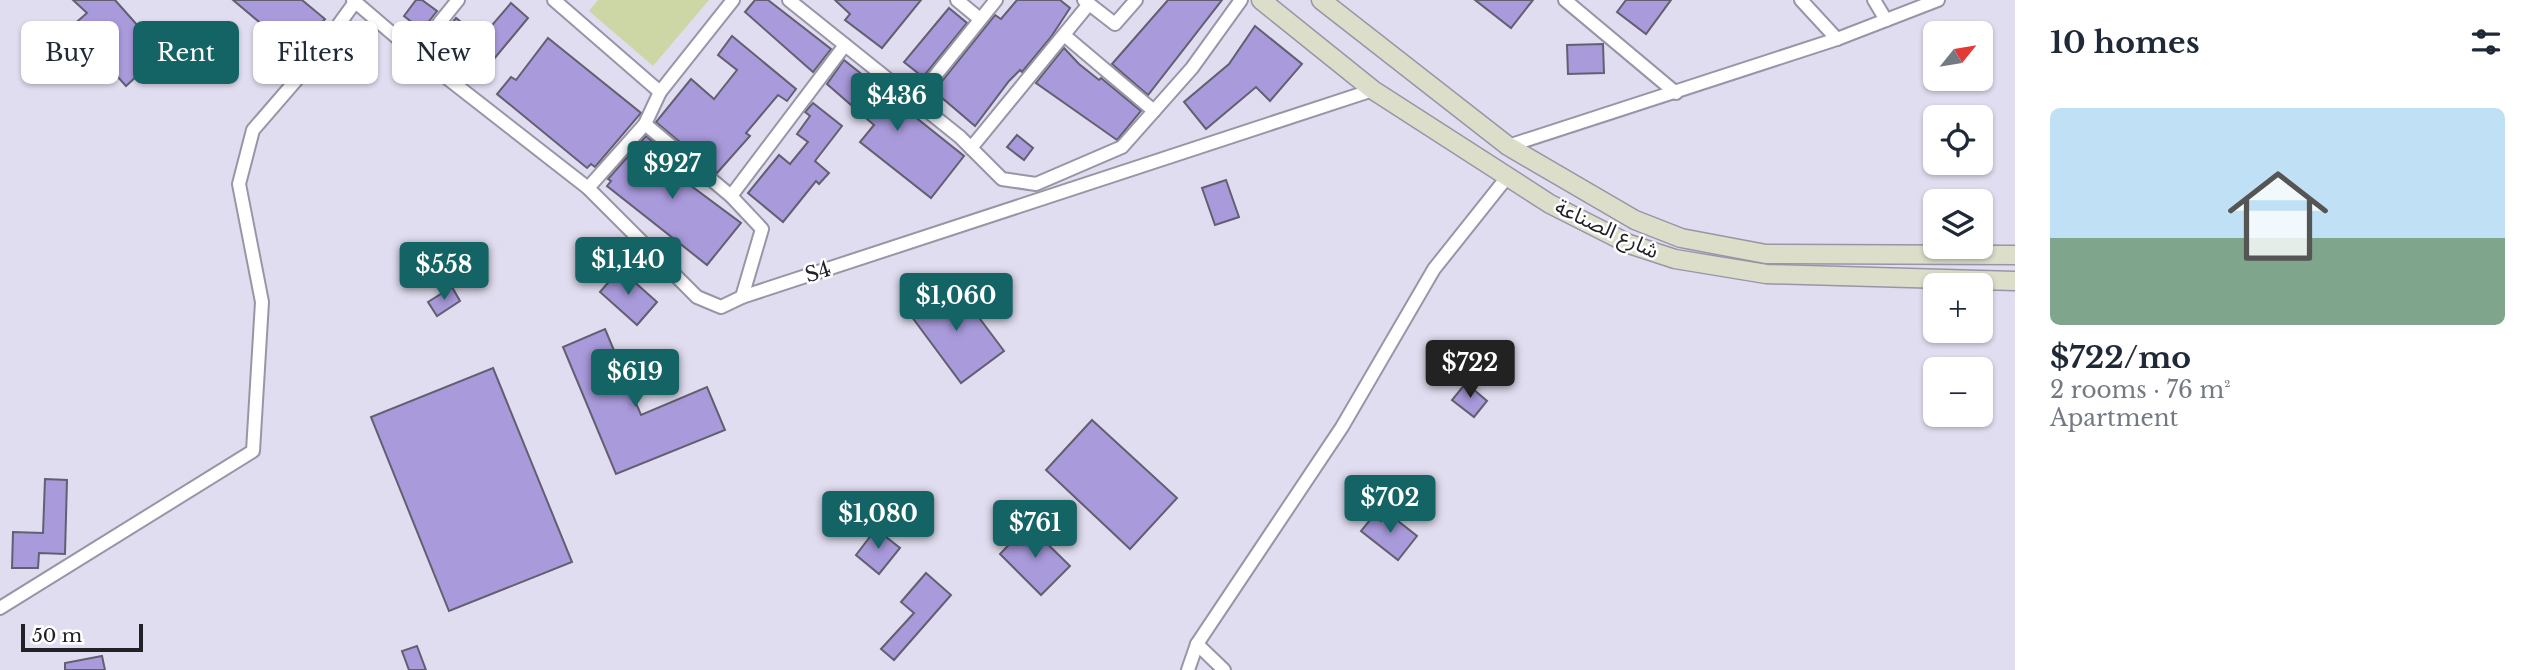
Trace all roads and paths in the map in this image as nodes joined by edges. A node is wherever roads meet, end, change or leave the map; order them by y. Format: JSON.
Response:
{"nodes":[{"id":1,"x":458,"y":0,"type":"edge"},
{"id":2,"x":554,"y":0,"type":"edge"},
{"id":3,"x":577,"y":0,"type":"edge"},
{"id":4,"x":733,"y":0,"type":"edge"},
{"id":5,"x":789,"y":0,"type":"edge"},
{"id":6,"x":957,"y":0,"type":"edge"},
{"id":7,"x":996,"y":0,"type":"edge"},
{"id":8,"x":1136,"y":0,"type":"edge"},
{"id":9,"x":1241,"y":0,"type":"edge"},
{"id":10,"x":1261,"y":0,"type":"edge"},
{"id":11,"x":1321,"y":0,"type":"edge"},
{"id":12,"x":1564,"y":0,"type":"edge"},
{"id":13,"x":1801,"y":0,"type":"edge"},
{"id":14,"x":1874,"y":0,"type":"edge"},
{"id":15,"x":1938,"y":0,"type":"edge"},
{"id":16,"x":354,"y":1,"type":"edge"},
{"id":17,"x":1086,"y":2,"type":"edge"},
{"id":18,"x":568,"y":11,"type":"junction"},
{"id":19,"x":980,"y":19,"type":"junction"},
{"id":20,"x":1886,"y":20,"type":"junction"},
{"id":21,"x":441,"y":21,"type":"edge"},
{"id":22,"x":392,"y":33,"type":"edge"},
{"id":23,"x":1064,"y":35,"type":"junction"},
{"id":24,"x":1837,"y":39,"type":"junction"},
{"id":25,"x":845,"y":45,"type":"junction"},
{"id":26,"x":455,"y":84,"type":"edge"},
{"id":27,"x":1373,"y":90,"type":"junction"},
{"id":28,"x":660,"y":92,"type":"junction"},
{"id":29,"x":1676,"y":93,"type":"junction"},
{"id":30,"x":915,"y":101,"type":"junction"},
{"id":31,"x":1154,"y":111,"type":"junction"},
{"id":32,"x":645,"y":124,"type":"junction"},
{"id":33,"x":1508,"y":146,"type":"junction"},
{"id":34,"x":971,"y":148,"type":"junction"},
{"id":35,"x":1508,"y":176,"type":"junction"},
{"id":36,"x":588,"y":188,"type":"junction"},
{"id":37,"x":731,"y":196,"type":"junction"},
{"id":38,"x":2015,"y":255,"type":"edge"},
{"id":39,"x":2015,"y":281,"type":"edge"},
{"id":40,"x":741,"y":297,"type":"junction"},
{"id":41,"x":0,"y":608,"type":"edge"},
{"id":42,"x":1197,"y":644,"type":"junction"},
{"id":43,"x":1188,"y":670,"type":"edge"},
{"id":44,"x":1224,"y":670,"type":"edge"}],
"edges":[{"from":1,"to":21,"type":"street"},
{"from":2,"to":18,"type":"street"},
{"from":3,"to":18,"type":"street"},
{"from":4,"to":28,"type":"street"},
{"from":5,"to":25,"type":"street"},
{"from":6,"to":19,"type":"street"},
{"from":7,"to":19,"type":"street"},
{"from":8,"to":17,"type":"street"},
{"from":9,"to":31,"type":"street"},
{"from":10,"to":27,"type":"main road","name":"شارع الصناعة"},
{"from":11,"to":33,"type":"main road","name":"شارع الصناعة"},
{"from":12,"to":29,"type":"street"},
{"from":13,"to":24,"type":"street"},
{"from":14,"to":20,"type":"street"},
{"from":15,"to":20,"type":"street"},
{"from":16,"to":22,"type":"street","name":"S4"},
{"from":16,"to":41,"type":"street"},
{"from":17,"to":23,"type":"street"},
{"from":18,"to":28,"type":"street"},
{"from":19,"to":30,"type":"street"},
{"from":20,"to":24,"type":"street"},
{"from":23,"to":31,"type":"street"},
{"from":23,"to":34,"type":"street"},
{"from":24,"to":29,"type":"street"},
{"from":25,"to":30,"type":"street"},
{"from":25,"to":37,"type":"street"},
{"from":26,"to":36,"type":"street","name":"S4"},
{"from":27,"to":35,"type":"main road","name":"شارع الصناعة"},
{"from":27,"to":40,"type":"street","name":"S4"},
{"from":28,"to":32,"type":"street"},
{"from":29,"to":33,"type":"street"},
{"from":30,"to":34,"type":"street"},
{"from":31,"to":34,"type":"street"},
{"from":32,"to":36,"type":"street"},
{"from":32,"to":37,"type":"street"},
{"from":33,"to":38,"type":"main road","name":"شارع الصناعة"},
{"from":35,"to":39,"type":"main road","name":"شارع الصناعة"},
{"from":35,"to":42,"type":"street"},
{"from":36,"to":40,"type":"street","name":"S4"},
{"from":37,"to":40,"type":"street"},
{"from":42,"to":43,"type":"street"},
{"from":42,"to":44,"type":"street"}]}
